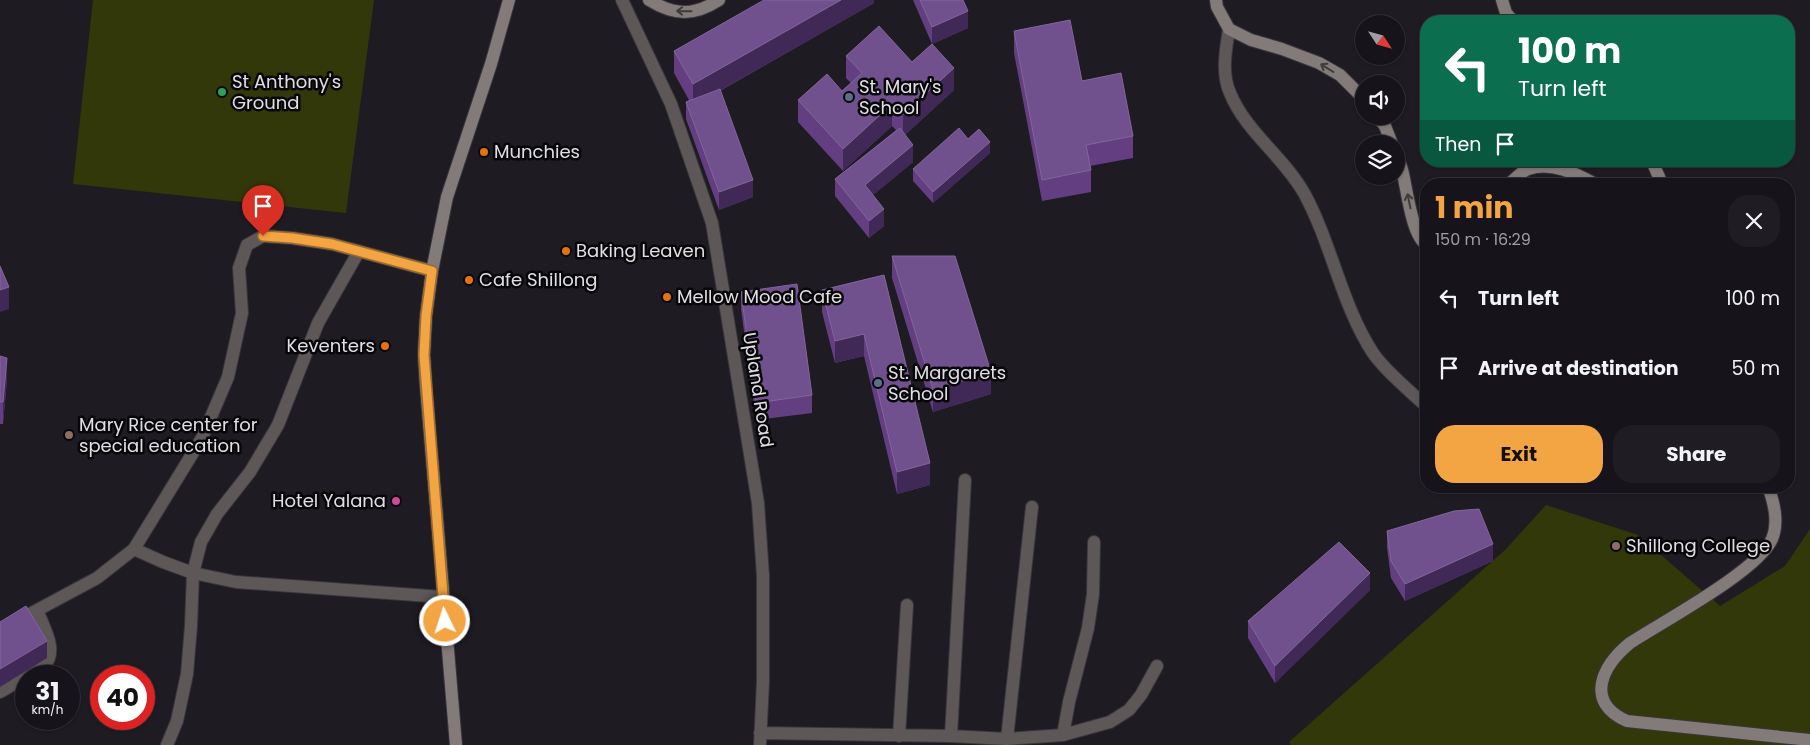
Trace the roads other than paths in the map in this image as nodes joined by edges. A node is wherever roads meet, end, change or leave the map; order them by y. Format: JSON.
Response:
{"nodes":[{"id":1,"x":509,"y":0,"type":"edge"},
{"id":2,"x":622,"y":0,"type":"edge"},
{"id":3,"x":648,"y":0,"type":"edge"},
{"id":4,"x":719,"y":0,"type":"edge"},
{"id":5,"x":1216,"y":0,"type":"edge"},
{"id":6,"x":1502,"y":0,"type":"edge"},
{"id":7,"x":1508,"y":15,"type":"edge"},
{"id":8,"x":1229,"y":29,"type":"junction"},
{"id":9,"x":1355,"y":90,"type":"edge"},
{"id":10,"x":1543,"y":167,"type":"edge"},
{"id":11,"x":1552,"y":167,"type":"edge"},
{"id":12,"x":1517,"y":178,"type":"edge"},
{"id":13,"x":1584,"y":178,"type":"edge"},
{"id":14,"x":1405,"y":182,"type":"edge"},
{"id":15,"x":1420,"y":237,"type":"edge"},
{"id":16,"x":359,"y":251,"type":"junction"},
{"id":17,"x":432,"y":271,"type":"junction"},
{"id":18,"x":1420,"y":401,"type":"edge"},
{"id":19,"x":965,"y":480,"type":"dead end"},
{"id":20,"x":1770,"y":493,"type":"edge"},
{"id":21,"x":1032,"y":507,"type":"dead end"},
{"id":22,"x":1094,"y":542,"type":"dead end"},
{"id":23,"x":134,"y":549,"type":"junction"},
{"id":24,"x":193,"y":573,"type":"junction"},
{"id":25,"x":443,"y":597,"type":"junction"},
{"id":26,"x":908,"y":605,"type":"dead end"},
{"id":27,"x":37,"y":610,"type":"junction"},
{"id":28,"x":0,"y":630,"type":"edge"},
{"id":29,"x":45,"y":665,"type":"edge"},
{"id":30,"x":1157,"y":666,"type":"dead end"},
{"id":31,"x":15,"y":683,"type":"edge"},
{"id":32,"x":0,"y":692,"type":"edge"},
{"id":33,"x":899,"y":736,"type":"junction"},
{"id":34,"x":951,"y":736,"type":"junction"},
{"id":35,"x":1055,"y":738,"type":"edge"},
{"id":36,"x":760,"y":739,"type":"edge"},
{"id":37,"x":1007,"y":739,"type":"junction"},
{"id":38,"x":1810,"y":740,"type":"edge"},
{"id":39,"x":167,"y":745,"type":"edge"},
{"id":40,"x":456,"y":745,"type":"edge"}],
"edges":[{"from":1,"to":17,"type":"street"},
{"from":2,"to":36,"type":"street","name":"Upland Road"},
{"from":4,"to":3,"type":"street","one_way":true},
{"from":5,"to":8,"type":"street"},
{"from":6,"to":7,"type":"street"},
{"from":9,"to":8,"type":"street","one_way":true},
{"from":8,"to":18,"type":"street"},
{"from":10,"to":12,"type":"street"},
{"from":11,"to":13,"type":"street"},
{"from":15,"to":14,"type":"street","one_way":true},
{"from":16,"to":17,"type":"street"},
{"from":16,"to":23,"type":"street"},
{"from":16,"to":24,"type":"street"},
{"from":17,"to":25,"type":"street"},
{"from":19,"to":34,"type":"street"},
{"from":20,"to":38,"type":"street"},
{"from":21,"to":37,"type":"street"},
{"from":22,"to":35,"type":"street"},
{"from":23,"to":24,"type":"street"},
{"from":23,"to":27,"type":"street"},
{"from":24,"to":25,"type":"street"},
{"from":24,"to":39,"type":"street"},
{"from":25,"to":40,"type":"street"},
{"from":26,"to":33,"type":"street"},
{"from":27,"to":28,"type":"street"},
{"from":27,"to":29,"type":"street"},
{"from":30,"to":35,"type":"street"},
{"from":31,"to":32,"type":"street"},
{"from":33,"to":34,"type":"street"},
{"from":33,"to":36,"type":"street"},
{"from":34,"to":37,"type":"street"},
{"from":35,"to":37,"type":"street"}]}
